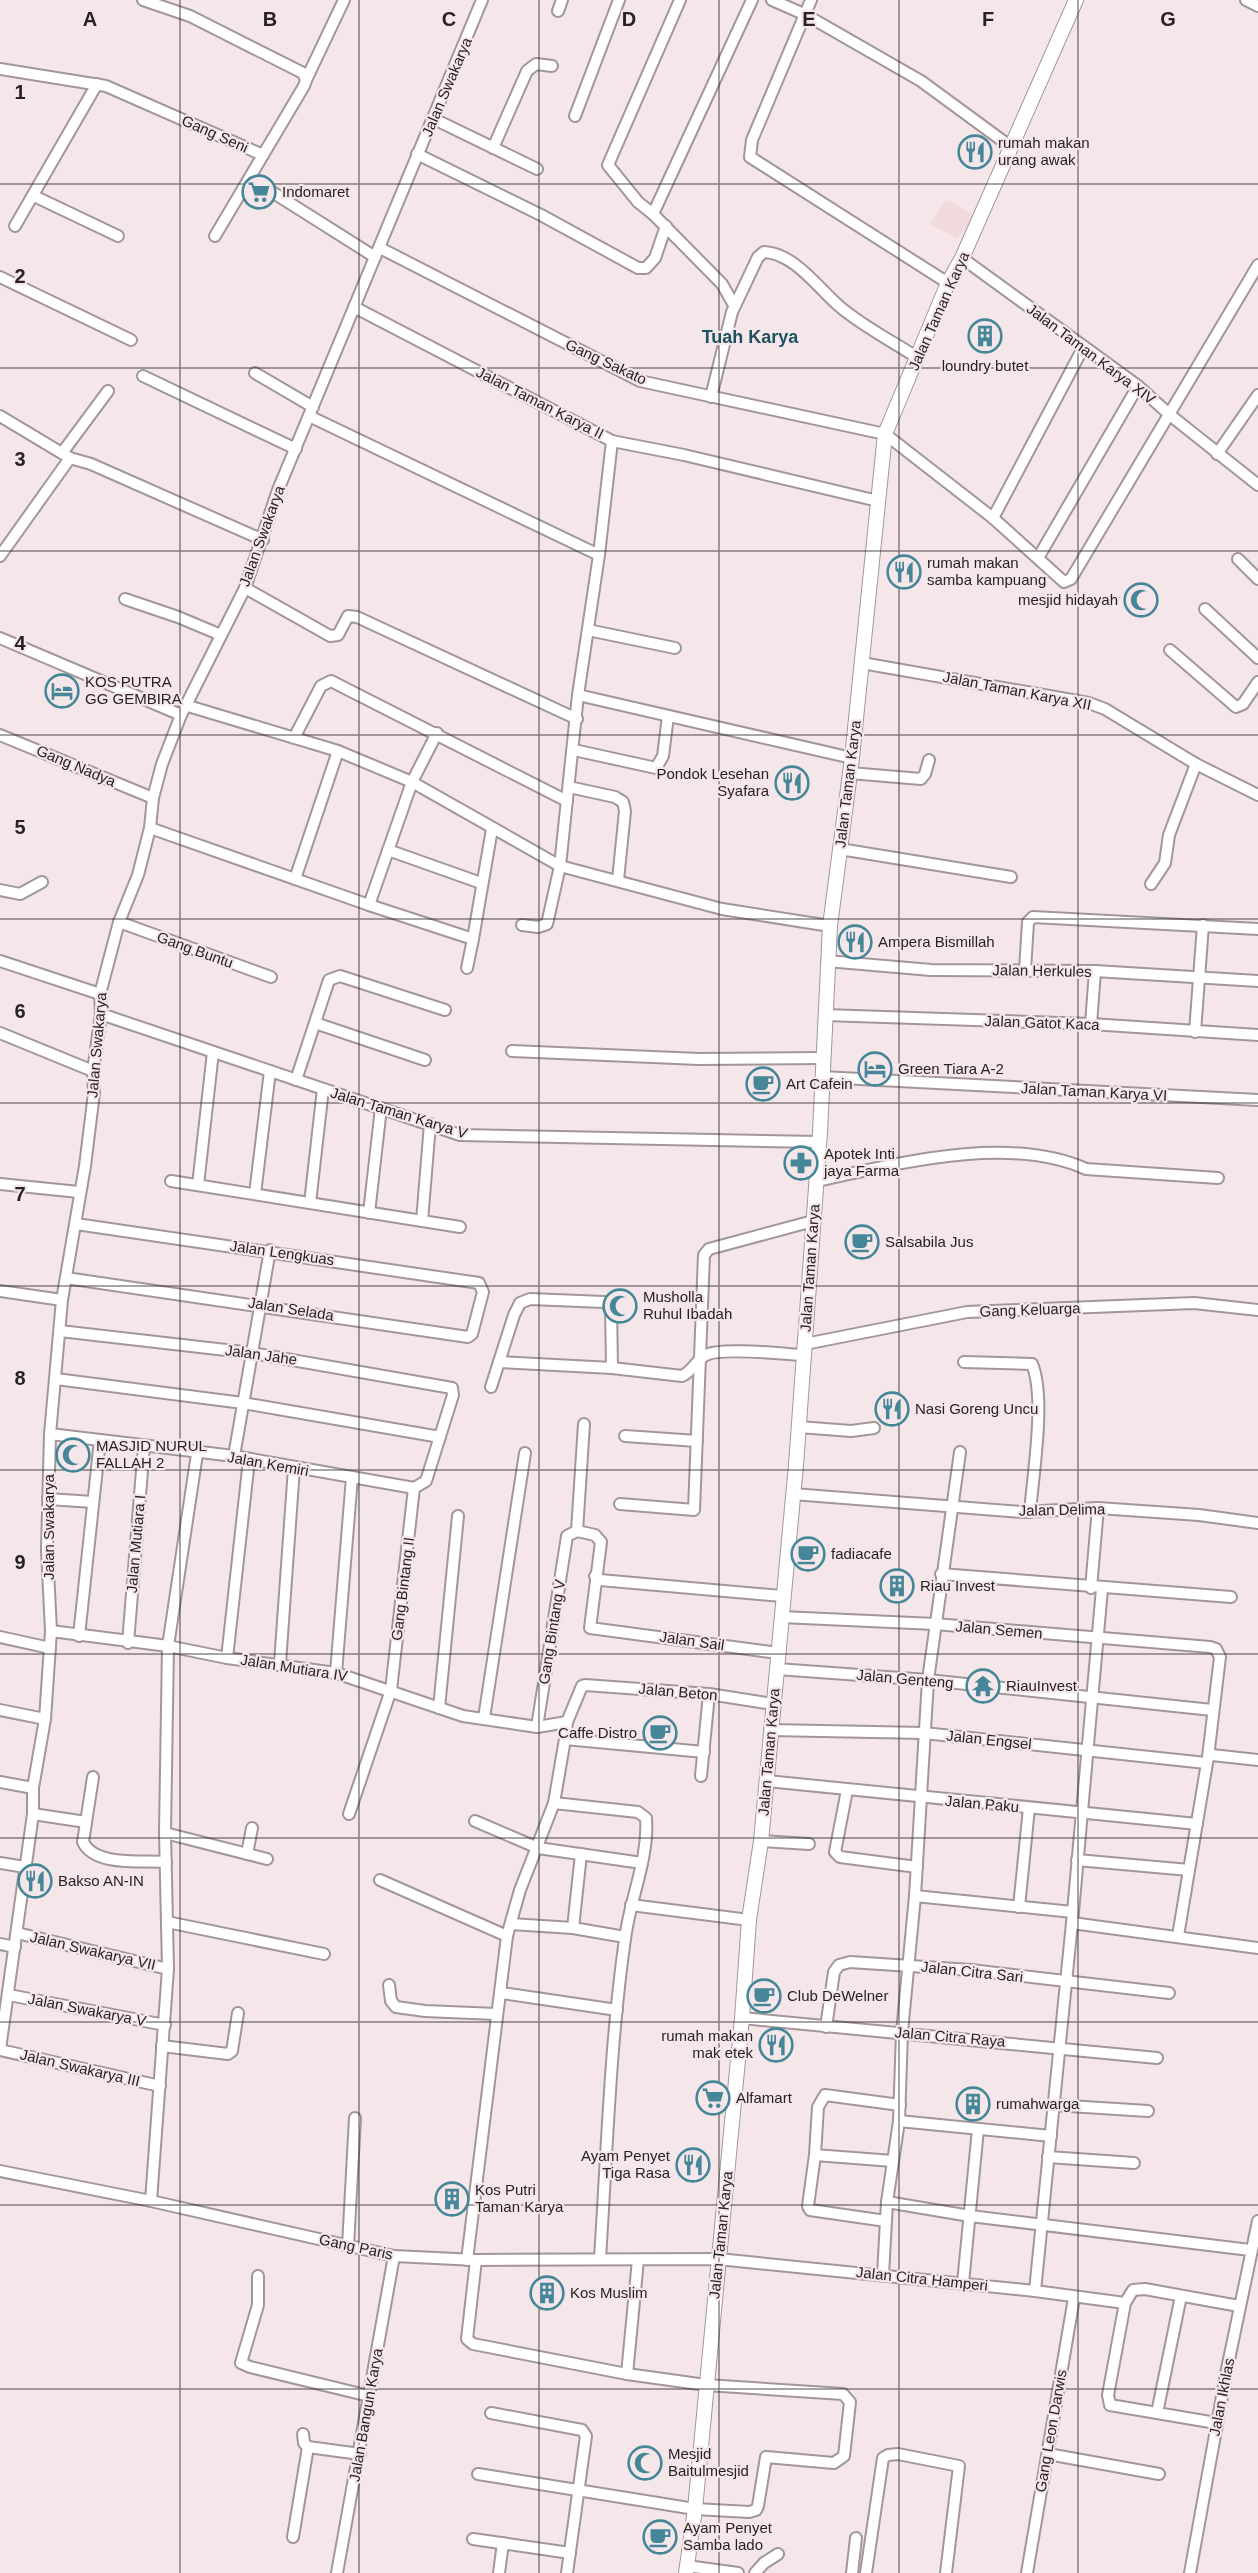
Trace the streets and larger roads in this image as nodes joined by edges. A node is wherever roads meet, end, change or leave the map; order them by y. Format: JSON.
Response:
{"nodes":[{"id":1,"x":143,"y":0,"type":"edge"},
{"id":2,"x":344,"y":0,"type":"edge"},
{"id":3,"x":482,"y":0,"type":"edge"},
{"id":4,"x":619,"y":0,"type":"edge"},
{"id":5,"x":680,"y":0,"type":"edge"},
{"id":6,"x":752,"y":0,"type":"edge"},
{"id":7,"x":772,"y":0,"type":"edge"},
{"id":8,"x":812,"y":0,"type":"edge"},
{"id":9,"x":1076,"y":0,"type":"edge"},
{"id":10,"x":1246,"y":0,"type":"edge"},
{"id":11,"x":1258,"y":6,"type":"edge"},
{"id":12,"x":806,"y":15,"type":"junction"},
{"id":13,"x":552,"y":66,"type":"dead end"},
{"id":14,"x":0,"y":69,"type":"edge"},
{"id":15,"x":306,"y":80,"type":"junction"},
{"id":16,"x":97,"y":84,"type":"junction"},
{"id":17,"x":575,"y":116,"type":"dead end"},
{"id":18,"x":434,"y":118,"type":"junction"},
{"id":19,"x":1011,"y":147,"type":"junction"},
{"id":20,"x":493,"y":148,"type":"junction"},
{"id":21,"x":417,"y":154,"type":"junction"},
{"id":22,"x":263,"y":155,"type":"junction"},
{"id":23,"x":537,"y":169,"type":"dead end"},
{"id":24,"x":250,"y":178,"type":"junction"},
{"id":25,"x":34,"y":196,"type":"junction"},
{"id":26,"x":653,"y":214,"type":"junction"},
{"id":27,"x":15,"y":226,"type":"dead end"},
{"id":28,"x":666,"y":226,"type":"junction"},
{"id":29,"x":118,"y":236,"type":"dead end"},
{"id":30,"x":215,"y":236,"type":"dead end"},
{"id":31,"x":377,"y":253,"type":"junction"},
{"id":32,"x":962,"y":258,"type":"junction"},
{"id":33,"x":1258,"y":265,"type":"edge"},
{"id":34,"x":0,"y":277,"type":"edge"},
{"id":35,"x":948,"y":283,"type":"junction"},
{"id":36,"x":734,"y":305,"type":"junction"},
{"id":37,"x":354,"y":307,"type":"junction"},
{"id":38,"x":132,"y":340,"type":"dead end"},
{"id":39,"x":1083,"y":348,"type":"junction"},
{"id":40,"x":918,"y":358,"type":"junction"},
{"id":41,"x":255,"y":373,"type":"dead end"},
{"id":42,"x":143,"y":376,"type":"dead end"},
{"id":43,"x":1138,"y":386,"type":"junction"},
{"id":44,"x":108,"y":391,"type":"dead end"},
{"id":45,"x":1258,"y":395,"type":"edge"},
{"id":46,"x":711,"y":397,"type":"junction"},
{"id":47,"x":311,"y":411,"type":"junction"},
{"id":48,"x":1170,"y":415,"type":"junction"},
{"id":49,"x":0,"y":416,"type":"edge"},
{"id":50,"x":885,"y":434,"type":"junction"},
{"id":51,"x":612,"y":441,"type":"junction"},
{"id":52,"x":296,"y":449,"type":"junction"},
{"id":53,"x":1217,"y":454,"type":"junction"},
{"id":54,"x":66,"y":455,"type":"junction"},
{"id":55,"x":1258,"y":485,"type":"edge"},
{"id":56,"x":878,"y":501,"type":"junction"},
{"id":57,"x":993,"y":518,"type":"junction"},
{"id":58,"x":263,"y":540,"type":"junction"},
{"id":59,"x":599,"y":555,"type":"junction"},
{"id":60,"x":0,"y":556,"type":"edge"},
{"id":61,"x":1038,"y":558,"type":"junction"},
{"id":62,"x":1238,"y":559,"type":"dead end"},
{"id":63,"x":1258,"y":579,"type":"edge"},
{"id":64,"x":245,"y":588,"type":"junction"},
{"id":65,"x":125,"y":600,"type":"dead end"},
{"id":66,"x":1205,"y":609,"type":"dead end"},
{"id":67,"x":588,"y":630,"type":"junction"},
{"id":68,"x":221,"y":635,"type":"junction"},
{"id":69,"x":0,"y":638,"type":"edge"},
{"id":70,"x":675,"y":648,"type":"dead end"},
{"id":71,"x":1170,"y":650,"type":"dead end"},
{"id":72,"x":1258,"y":658,"type":"edge"},
{"id":73,"x":862,"y":663,"type":"junction"},
{"id":74,"x":1258,"y":682,"type":"edge"},
{"id":75,"x":578,"y":695,"type":"junction"},
{"id":76,"x":185,"y":710,"type":"junction"},
{"id":77,"x":668,"y":716,"type":"junction"},
{"id":78,"x":577,"y":719,"type":"junction"},
{"id":79,"x":437,"y":733,"type":"junction"},
{"id":80,"x":0,"y":735,"type":"edge"},
{"id":81,"x":294,"y":738,"type":"junction"},
{"id":82,"x":574,"y":750,"type":"junction"},
{"id":83,"x":338,"y":751,"type":"junction"},
{"id":84,"x":852,"y":758,"type":"junction"},
{"id":85,"x":929,"y":759,"type":"dead end"},
{"id":86,"x":1196,"y":764,"type":"junction"},
{"id":87,"x":850,"y":773,"type":"junction"},
{"id":88,"x":412,"y":782,"type":"junction"},
{"id":89,"x":569,"y":787,"type":"junction"},
{"id":90,"x":1258,"y":795,"type":"edge"},
{"id":91,"x":153,"y":798,"type":"junction"},
{"id":92,"x":567,"y":801,"type":"junction"},
{"id":93,"x":150,"y":828,"type":"junction"},
{"id":94,"x":492,"y":829,"type":"junction"},
{"id":95,"x":840,"y":849,"type":"junction"},
{"id":96,"x":388,"y":850,"type":"junction"},
{"id":97,"x":560,"y":866,"type":"junction"},
{"id":98,"x":1011,"y":877,"type":"dead end"},
{"id":99,"x":295,"y":879,"type":"junction"},
{"id":100,"x":618,"y":879,"type":"junction"},
{"id":101,"x":42,"y":882,"type":"dead end"},
{"id":102,"x":481,"y":883,"type":"junction"},
{"id":103,"x":1151,"y":884,"type":"dead end"},
{"id":104,"x":0,"y":890,"type":"edge"},
{"id":105,"x":369,"y":905,"type":"junction"},
{"id":106,"x":119,"y":922,"type":"junction"},
{"id":107,"x":522,"y":925,"type":"dead end"},
{"id":108,"x":1203,"y":925,"type":"junction"},
{"id":109,"x":830,"y":926,"type":"junction"},
{"id":110,"x":1258,"y":929,"type":"edge"},
{"id":111,"x":472,"y":939,"type":"junction"},
{"id":112,"x":0,"y":961,"type":"edge"},
{"id":113,"x":827,"y":961,"type":"junction"},
{"id":114,"x":467,"y":968,"type":"dead end"},
{"id":115,"x":1025,"y":970,"type":"junction"},
{"id":116,"x":1095,"y":971,"type":"junction"},
{"id":117,"x":271,"y":977,"type":"dead end"},
{"id":118,"x":1200,"y":978,"type":"junction"},
{"id":119,"x":1258,"y":981,"type":"edge"},
{"id":120,"x":100,"y":993,"type":"junction"},
{"id":121,"x":445,"y":1010,"type":"dead end"},
{"id":122,"x":101,"y":1014,"type":"junction"},
{"id":123,"x":825,"y":1015,"type":"junction"},
{"id":124,"x":315,"y":1023,"type":"junction"},
{"id":125,"x":1090,"y":1024,"type":"junction"},
{"id":126,"x":1195,"y":1032,"type":"junction"},
{"id":127,"x":0,"y":1033,"type":"edge"},
{"id":128,"x":1258,"y":1035,"type":"edge"},
{"id":129,"x":512,"y":1051,"type":"dead end"},
{"id":130,"x":213,"y":1052,"type":"junction"},
{"id":131,"x":822,"y":1058,"type":"junction"},
{"id":132,"x":425,"y":1060,"type":"dead end"},
{"id":133,"x":93,"y":1071,"type":"junction"},
{"id":134,"x":270,"y":1071,"type":"junction"},
{"id":135,"x":822,"y":1077,"type":"junction"},
{"id":136,"x":296,"y":1080,"type":"junction"},
{"id":137,"x":323,"y":1089,"type":"junction"},
{"id":138,"x":1258,"y":1100,"type":"edge"},
{"id":139,"x":381,"y":1108,"type":"junction"},
{"id":140,"x":430,"y":1124,"type":"junction"},
{"id":141,"x":818,"y":1142,"type":"junction"},
{"id":142,"x":1218,"y":1178,"type":"dead end"},
{"id":143,"x":171,"y":1181,"type":"dead end"},
{"id":144,"x":817,"y":1181,"type":"junction"},
{"id":145,"x":0,"y":1184,"type":"edge"},
{"id":146,"x":198,"y":1185,"type":"junction"},
{"id":147,"x":79,"y":1192,"type":"junction"},
{"id":148,"x":255,"y":1194,"type":"junction"},
{"id":149,"x":310,"y":1203,"type":"junction"},
{"id":150,"x":369,"y":1213,"type":"junction"},
{"id":151,"x":422,"y":1221,"type":"junction"},
{"id":152,"x":813,"y":1221,"type":"junction"},
{"id":153,"x":76,"y":1224,"type":"junction"},
{"id":154,"x":460,"y":1227,"type":"dead end"},
{"id":155,"x":270,"y":1250,"type":"junction"},
{"id":156,"x":66,"y":1278,"type":"junction"},
{"id":157,"x":0,"y":1292,"type":"edge"},
{"id":158,"x":483,"y":1292,"type":"joint"},
{"id":159,"x":62,"y":1300,"type":"junction"},
{"id":160,"x":260,"y":1304,"type":"junction"},
{"id":161,"x":1258,"y":1310,"type":"edge"},
{"id":162,"x":60,"y":1331,"type":"junction"},
{"id":163,"x":804,"y":1349,"type":"junction"},
{"id":164,"x":252,"y":1353,"type":"junction"},
{"id":165,"x":701,"y":1358,"type":"junction"},
{"id":166,"x":500,"y":1362,"type":"junction"},
{"id":167,"x":964,"y":1362,"type":"dead end"},
{"id":168,"x":612,"y":1368,"type":"junction"},
{"id":169,"x":56,"y":1379,"type":"junction"},
{"id":170,"x":491,"y":1386,"type":"dead end"},
{"id":171,"x":243,"y":1403,"type":"junction"},
{"id":172,"x":584,"y":1424,"type":"dead end"},
{"id":173,"x":799,"y":1426,"type":"junction"},
{"id":174,"x":874,"y":1428,"type":"dead end"},
{"id":175,"x":50,"y":1434,"type":"junction"},
{"id":176,"x":625,"y":1436,"type":"dead end"},
{"id":177,"x":440,"y":1437,"type":"junction"},
{"id":178,"x":100,"y":1440,"type":"junction"},
{"id":179,"x":697,"y":1441,"type":"junction"},
{"id":180,"x":144,"y":1446,"type":"junction"},
{"id":181,"x":960,"y":1452,"type":"dead end"},
{"id":182,"x":525,"y":1453,"type":"dead end"},
{"id":183,"x":197,"y":1454,"type":"junction"},
{"id":184,"x":234,"y":1456,"type":"junction"},
{"id":185,"x":249,"y":1460,"type":"junction"},
{"id":186,"x":294,"y":1468,"type":"junction"},
{"id":187,"x":352,"y":1477,"type":"junction"},
{"id":188,"x":414,"y":1488,"type":"junction"},
{"id":189,"x":793,"y":1494,"type":"junction"},
{"id":190,"x":48,"y":1499,"type":"junction"},
{"id":191,"x":93,"y":1502,"type":"junction"},
{"id":192,"x":620,"y":1504,"type":"dead end"},
{"id":193,"x":952,"y":1504,"type":"junction"},
{"id":194,"x":1098,"y":1508,"type":"junction"},
{"id":195,"x":1030,"y":1512,"type":"junction"},
{"id":196,"x":458,"y":1516,"type":"dead end"},
{"id":197,"x":1258,"y":1523,"type":"edge"},
{"id":198,"x":572,"y":1534,"type":"junction"},
{"id":199,"x":941,"y":1574,"type":"junction"},
{"id":200,"x":595,"y":1576,"type":"junction"},
{"id":201,"x":1096,"y":1588,"type":"junction"},
{"id":202,"x":782,"y":1596,"type":"junction"},
{"id":203,"x":1231,"y":1597,"type":"dead end"},
{"id":204,"x":781,"y":1617,"type":"junction"},
{"id":205,"x":935,"y":1624,"type":"junction"},
{"id":206,"x":51,"y":1631,"type":"junction"},
{"id":207,"x":79,"y":1636,"type":"junction"},
{"id":208,"x":0,"y":1638,"type":"edge"},
{"id":209,"x":1097,"y":1639,"type":"junction"},
{"id":210,"x":128,"y":1643,"type":"junction"},
{"id":211,"x":168,"y":1646,"type":"junction"},
{"id":212,"x":50,"y":1647,"type":"junction"},
{"id":213,"x":778,"y":1653,"type":"junction"},
{"id":214,"x":227,"y":1658,"type":"junction"},
{"id":215,"x":280,"y":1663,"type":"junction"},
{"id":216,"x":777,"y":1669,"type":"junction"},
{"id":217,"x":336,"y":1673,"type":"junction"},
{"id":218,"x":928,"y":1680,"type":"junction"},
{"id":219,"x":391,"y":1690,"type":"junction"},
{"id":220,"x":710,"y":1694,"type":"junction"},
{"id":221,"x":1093,"y":1696,"type":"junction"},
{"id":222,"x":773,"y":1704,"type":"junction"},
{"id":223,"x":439,"y":1708,"type":"junction"},
{"id":224,"x":0,"y":1710,"type":"edge"},
{"id":225,"x":1212,"y":1710,"type":"junction"},
{"id":226,"x":484,"y":1718,"type":"junction"},
{"id":227,"x":45,"y":1719,"type":"junction"},
{"id":228,"x":567,"y":1722,"type":"junction"},
{"id":229,"x":537,"y":1727,"type":"junction"},
{"id":230,"x":770,"y":1730,"type":"junction"},
{"id":231,"x":924,"y":1733,"type":"junction"},
{"id":232,"x":566,"y":1739,"type":"junction"},
{"id":233,"x":1088,"y":1750,"type":"junction"},
{"id":234,"x":704,"y":1752,"type":"junction"},
{"id":235,"x":1207,"y":1760,"type":"junction"},
{"id":236,"x":1258,"y":1760,"type":"edge"},
{"id":237,"x":701,"y":1776,"type":"dead end"},
{"id":238,"x":93,"y":1777,"type":"dead end"},
{"id":239,"x":767,"y":1781,"type":"junction"},
{"id":240,"x":0,"y":1782,"type":"edge"},
{"id":241,"x":33,"y":1788,"type":"junction"},
{"id":242,"x":847,"y":1790,"type":"junction"},
{"id":243,"x":922,"y":1798,"type":"junction"},
{"id":244,"x":554,"y":1803,"type":"junction"},
{"id":245,"x":1029,"y":1808,"type":"junction"},
{"id":246,"x":1082,"y":1813,"type":"junction"},
{"id":247,"x":33,"y":1814,"type":"junction"},
{"id":248,"x":349,"y":1814,"type":"dead end"},
{"id":249,"x":475,"y":1821,"type":"dead end"},
{"id":250,"x":86,"y":1822,"type":"junction"},
{"id":251,"x":1197,"y":1824,"type":"junction"},
{"id":252,"x":252,"y":1828,"type":"dead end"},
{"id":253,"x":165,"y":1833,"type":"junction"},
{"id":254,"x":761,"y":1840,"type":"junction"},
{"id":255,"x":809,"y":1844,"type":"dead end"},
{"id":256,"x":538,"y":1848,"type":"junction"},
{"id":257,"x":247,"y":1854,"type":"junction"},
{"id":258,"x":582,"y":1854,"type":"junction"},
{"id":259,"x":267,"y":1859,"type":"dead end"},
{"id":260,"x":1077,"y":1860,"type":"junction"},
{"id":261,"x":166,"y":1862,"type":"junction"},
{"id":262,"x":0,"y":1863,"type":"edge"},
{"id":263,"x":642,"y":1863,"type":"junction"},
{"id":264,"x":25,"y":1867,"type":"junction"},
{"id":265,"x":917,"y":1867,"type":"junction"},
{"id":266,"x":1190,"y":1870,"type":"junction"},
{"id":267,"x":380,"y":1880,"type":"dead end"},
{"id":268,"x":915,"y":1896,"type":"junction"},
{"id":269,"x":632,"y":1905,"type":"junction"},
{"id":270,"x":1019,"y":1907,"type":"junction"},
{"id":271,"x":1073,"y":1917,"type":"junction"},
{"id":272,"x":748,"y":1920,"type":"junction"},
{"id":273,"x":167,"y":1922,"type":"junction"},
{"id":274,"x":511,"y":1924,"type":"junction"},
{"id":275,"x":573,"y":1928,"type":"junction"},
{"id":276,"x":17,"y":1933,"type":"junction"},
{"id":277,"x":507,"y":1936,"type":"junction"},
{"id":278,"x":1178,"y":1936,"type":"junction"},
{"id":279,"x":625,"y":1937,"type":"junction"},
{"id":280,"x":0,"y":1944,"type":"edge"},
{"id":281,"x":15,"y":1947,"type":"junction"},
{"id":282,"x":1258,"y":1948,"type":"edge"},
{"id":283,"x":324,"y":1954,"type":"dead end"},
{"id":284,"x":908,"y":1965,"type":"junction"},
{"id":285,"x":168,"y":1969,"type":"junction"},
{"id":286,"x":1065,"y":1982,"type":"junction"},
{"id":287,"x":389,"y":1985,"type":"dead end"},
{"id":288,"x":502,"y":1993,"type":"junction"},
{"id":289,"x":1169,"y":1993,"type":"dead end"},
{"id":290,"x":9,"y":1995,"type":"junction"},
{"id":291,"x":617,"y":2010,"type":"junction"},
{"id":292,"x":238,"y":2013,"type":"dead end"},
{"id":293,"x":496,"y":2014,"type":"junction"},
{"id":294,"x":742,"y":2018,"type":"junction"},
{"id":295,"x":165,"y":2025,"type":"junction"},
{"id":296,"x":826,"y":2026,"type":"junction"},
{"id":297,"x":902,"y":2032,"type":"junction"},
{"id":298,"x":162,"y":2046,"type":"junction"},
{"id":299,"x":1058,"y":2047,"type":"junction"},
{"id":300,"x":0,"y":2049,"type":"edge"},
{"id":301,"x":1157,"y":2058,"type":"dead end"},
{"id":302,"x":160,"y":2086,"type":"junction"},
{"id":303,"x":900,"y":2105,"type":"junction"},
{"id":304,"x":1053,"y":2105,"type":"junction"},
{"id":305,"x":1148,"y":2111,"type":"dead end"},
{"id":306,"x":355,"y":2118,"type":"dead end"},
{"id":307,"x":899,"y":2121,"type":"junction"},
{"id":308,"x":978,"y":2129,"type":"junction"},
{"id":309,"x":1051,"y":2136,"type":"junction"},
{"id":310,"x":815,"y":2156,"type":"junction"},
{"id":311,"x":1048,"y":2157,"type":"junction"},
{"id":312,"x":893,"y":2161,"type":"junction"},
{"id":313,"x":1134,"y":2163,"type":"dead end"},
{"id":314,"x":0,"y":2171,"type":"edge"},
{"id":315,"x":152,"y":2201,"type":"junction"},
{"id":316,"x":888,"y":2202,"type":"junction"},
{"id":317,"x":970,"y":2216,"type":"junction"},
{"id":318,"x":886,"y":2221,"type":"junction"},
{"id":319,"x":1258,"y":2221,"type":"edge"},
{"id":320,"x":1041,"y":2223,"type":"junction"},
{"id":321,"x":348,"y":2246,"type":"junction"},
{"id":322,"x":1250,"y":2250,"type":"junction"},
{"id":323,"x":394,"y":2256,"type":"junction"},
{"id":324,"x":600,"y":2258,"type":"junction"},
{"id":325,"x":638,"y":2259,"type":"junction"},
{"id":326,"x":718,"y":2259,"type":"junction"},
{"id":327,"x":472,"y":2260,"type":"junction"},
{"id":328,"x":883,"y":2275,"type":"junction"},
{"id":329,"x":258,"y":2276,"type":"dead end"},
{"id":330,"x":963,"y":2283,"type":"junction"},
{"id":331,"x":1035,"y":2290,"type":"junction"},
{"id":332,"x":1181,"y":2296,"type":"junction"},
{"id":333,"x":1074,"y":2298,"type":"junction"},
{"id":334,"x":1125,"y":2303,"type":"junction"},
{"id":335,"x":1239,"y":2306,"type":"junction"},
{"id":336,"x":627,"y":2374,"type":"junction"},
{"id":337,"x":706,"y":2385,"type":"junction"},
{"id":338,"x":369,"y":2396,"type":"junction"},
{"id":339,"x":491,"y":2413,"type":"dead end"},
{"id":340,"x":1157,"y":2413,"type":"junction"},
{"id":341,"x":1216,"y":2423,"type":"junction"},
{"id":342,"x":303,"y":2434,"type":"dead end"},
{"id":343,"x":309,"y":2447,"type":"junction"},
{"id":344,"x":360,"y":2454,"type":"junction"},
{"id":345,"x":1048,"y":2454,"type":"junction"},
{"id":346,"x":478,"y":2474,"type":"dead end"},
{"id":347,"x":1159,"y":2474,"type":"dead end"},
{"id":348,"x":580,"y":2490,"type":"junction"},
{"id":349,"x":695,"y":2509,"type":"junction"},
{"id":350,"x":293,"y":2537,"type":"dead end"},
{"id":351,"x":856,"y":2538,"type":"dead end"},
{"id":352,"x":473,"y":2539,"type":"dead end"},
{"id":353,"x":503,"y":2543,"type":"junction"},
{"id":354,"x":570,"y":2553,"type":"junction"},
{"id":355,"x":778,"y":2554,"type":"dead end"},
{"id":356,"x":1027,"y":2568,"type":"edge"},
{"id":357,"x":686,"y":2570,"type":"edge"},
{"id":358,"x":337,"y":2573,"type":"edge"},
{"id":359,"x":499,"y":2573,"type":"edge"},
{"id":360,"x":567,"y":2573,"type":"edge"},
{"id":361,"x":738,"y":2573,"type":"edge"},
{"id":362,"x":755,"y":2573,"type":"edge"},
{"id":363,"x":852,"y":2573,"type":"edge"},
{"id":364,"x":866,"y":2573,"type":"edge"},
{"id":365,"x":946,"y":2573,"type":"edge"},
{"id":366,"x":1190,"y":2573,"type":"edge"}],
"edges":[{"from":1,"to":15,"type":"street"},
{"from":2,"to":15,"type":"street"},
{"from":3,"to":18,"type":"street","name":"Jalan Swakarya"},
{"from":4,"to":17,"type":"street"},
{"from":5,"to":26,"type":"street"},
{"from":6,"to":26,"type":"street"},
{"from":7,"to":12,"type":"street"},
{"from":8,"to":12,"type":"street"},
{"from":9,"to":19,"type":"street","name":"Jalan Taman Karya"},
{"from":10,"to":11,"type":"street"},
{"from":12,"to":19,"type":"street"},
{"from":12,"to":35,"type":"street"},
{"from":13,"to":20,"type":"street"},
{"from":14,"to":16,"type":"street","name":"Gang Seni"},
{"from":15,"to":22,"type":"street"},
{"from":16,"to":22,"type":"street","name":"Gang Seni"},
{"from":16,"to":25,"type":"street"},
{"from":18,"to":20,"type":"street"},
{"from":18,"to":21,"type":"street","name":"Jalan Swakarya"},
{"from":19,"to":32,"type":"street","name":"Jalan Taman Karya"},
{"from":20,"to":23,"type":"street"},
{"from":21,"to":28,"type":"street"},
{"from":21,"to":31,"type":"street","name":"Jalan Swakarya"},
{"from":22,"to":24,"type":"street","name":"Gang Seni"},
{"from":24,"to":30,"type":"street"},
{"from":24,"to":31,"type":"street","name":"Gang Seni"},
{"from":25,"to":27,"type":"street"},
{"from":25,"to":29,"type":"street"},
{"from":26,"to":28,"type":"street"},
{"from":28,"to":36,"type":"street"},
{"from":31,"to":37,"type":"street","name":"Jalan Swakarya"},
{"from":31,"to":46,"type":"street","name":"Gang Sakato"},
{"from":32,"to":35,"type":"street","name":"Jalan Taman Karya"},
{"from":32,"to":39,"type":"street","name":"Jalan Taman Karya XIV"},
{"from":33,"to":48,"type":"street"},
{"from":34,"to":38,"type":"street"},
{"from":35,"to":40,"type":"street","name":"Jalan Taman Karya"},
{"from":36,"to":40,"type":"street"},
{"from":36,"to":46,"type":"street"},
{"from":37,"to":47,"type":"street","name":"Jalan Swakarya"},
{"from":37,"to":51,"type":"street","name":"Jalan Taman Karya II"},
{"from":39,"to":43,"type":"street","name":"Jalan Taman Karya XIV"},
{"from":39,"to":57,"type":"street"},
{"from":40,"to":50,"type":"street","name":"Jalan Taman Karya"},
{"from":41,"to":47,"type":"street"},
{"from":42,"to":52,"type":"street"},
{"from":43,"to":48,"type":"street","name":"Jalan Taman Karya XIV"},
{"from":43,"to":61,"type":"street"},
{"from":44,"to":54,"type":"street"},
{"from":45,"to":53,"type":"street"},
{"from":46,"to":50,"type":"street","name":"Gang Sakato"},
{"from":47,"to":52,"type":"street","name":"Jalan Swakarya"},
{"from":47,"to":59,"type":"street"},
{"from":48,"to":53,"type":"street","name":"Jalan Taman Karya XIV"},
{"from":48,"to":61,"type":"street"},
{"from":49,"to":54,"type":"street"},
{"from":50,"to":56,"type":"street","name":"Jalan Taman Karya"},
{"from":50,"to":57,"type":"street"},
{"from":51,"to":56,"type":"street","name":"Jalan Taman Karya II"},
{"from":51,"to":59,"type":"street"},
{"from":52,"to":58,"type":"street","name":"Jalan Swakarya"},
{"from":53,"to":55,"type":"street","name":"Jalan Taman Karya XIV"},
{"from":54,"to":58,"type":"street"},
{"from":54,"to":60,"type":"street"},
{"from":56,"to":73,"type":"street","name":"Jalan Taman Karya"},
{"from":57,"to":61,"type":"street"},
{"from":58,"to":64,"type":"street","name":"Jalan Swakarya"},
{"from":59,"to":67,"type":"street"},
{"from":62,"to":63,"type":"street"},
{"from":64,"to":68,"type":"street","name":"Jalan Swakarya"},
{"from":64,"to":78,"type":"street"},
{"from":65,"to":68,"type":"street"},
{"from":66,"to":72,"type":"street"},
{"from":67,"to":70,"type":"street"},
{"from":67,"to":75,"type":"street"},
{"from":68,"to":76,"type":"street","name":"Jalan Swakarya"},
{"from":69,"to":76,"type":"street"},
{"from":71,"to":74,"type":"street"},
{"from":73,"to":84,"type":"street","name":"Jalan Taman Karya"},
{"from":73,"to":86,"type":"street","name":"Jalan Taman Karya XII"},
{"from":75,"to":77,"type":"street"},
{"from":75,"to":78,"type":"street"},
{"from":76,"to":81,"type":"street"},
{"from":76,"to":91,"type":"street","name":"Jalan Swakarya"},
{"from":77,"to":82,"type":"street"},
{"from":77,"to":84,"type":"street"},
{"from":78,"to":82,"type":"street"},
{"from":79,"to":81,"type":"street"},
{"from":79,"to":88,"type":"street"},
{"from":79,"to":92,"type":"street"},
{"from":80,"to":91,"type":"street","name":"Gang Nadya"},
{"from":81,"to":83,"type":"street"},
{"from":82,"to":89,"type":"street"},
{"from":83,"to":88,"type":"street"},
{"from":83,"to":99,"type":"street"},
{"from":84,"to":87,"type":"street","name":"Jalan Taman Karya"},
{"from":85,"to":87,"type":"street"},
{"from":86,"to":90,"type":"street","name":"Jalan Taman Karya XII"},
{"from":86,"to":103,"type":"street"},
{"from":87,"to":95,"type":"street","name":"Jalan Taman Karya"},
{"from":88,"to":94,"type":"street"},
{"from":88,"to":96,"type":"street"},
{"from":89,"to":92,"type":"street"},
{"from":89,"to":100,"type":"street"},
{"from":91,"to":93,"type":"street","name":"Jalan Swakarya"},
{"from":92,"to":97,"type":"street"},
{"from":93,"to":99,"type":"street"},
{"from":93,"to":106,"type":"street","name":"Jalan Swakarya"},
{"from":94,"to":97,"type":"street"},
{"from":94,"to":102,"type":"street"},
{"from":95,"to":98,"type":"street"},
{"from":95,"to":109,"type":"street","name":"Jalan Taman Karya"},
{"from":96,"to":102,"type":"street"},
{"from":96,"to":105,"type":"street"},
{"from":97,"to":100,"type":"street"},
{"from":97,"to":107,"type":"street"},
{"from":99,"to":105,"type":"street"},
{"from":100,"to":109,"type":"street"},
{"from":101,"to":104,"type":"street"},
{"from":102,"to":111,"type":"street"},
{"from":105,"to":111,"type":"street"},
{"from":106,"to":117,"type":"street","name":"Gang Buntu"},
{"from":106,"to":120,"type":"street","name":"Jalan Swakarya"},
{"from":108,"to":110,"type":"street"},
{"from":108,"to":115,"type":"street"},
{"from":108,"to":118,"type":"street"},
{"from":109,"to":113,"type":"street","name":"Jalan Taman Karya"},
{"from":111,"to":114,"type":"street"},
{"from":112,"to":120,"type":"street"},
{"from":113,"to":115,"type":"street","name":"Jalan Herkules"},
{"from":113,"to":123,"type":"street","name":"Jalan Taman Karya"},
{"from":115,"to":116,"type":"street","name":"Jalan Herkules"},
{"from":116,"to":118,"type":"street","name":"Jalan Herkules"},
{"from":116,"to":125,"type":"street"},
{"from":118,"to":119,"type":"street","name":"Jalan Herkules"},
{"from":118,"to":126,"type":"street"},
{"from":120,"to":122,"type":"street","name":"Jalan Swakarya"},
{"from":121,"to":124,"type":"street"},
{"from":122,"to":130,"type":"street","name":"Jalan Taman Karya V"},
{"from":122,"to":133,"type":"street","name":"Jalan Swakarya"},
{"from":123,"to":125,"type":"street","name":"Jalan Gatot Kaca"},
{"from":123,"to":131,"type":"street","name":"Jalan Taman Karya"},
{"from":124,"to":132,"type":"street"},
{"from":124,"to":136,"type":"street"},
{"from":125,"to":126,"type":"street","name":"Jalan Gatot Kaca"},
{"from":126,"to":128,"type":"street","name":"Jalan Gatot Kaca"},
{"from":127,"to":133,"type":"street"},
{"from":129,"to":131,"type":"street"},
{"from":130,"to":134,"type":"street","name":"Jalan Taman Karya V"},
{"from":130,"to":146,"type":"street"},
{"from":131,"to":135,"type":"street","name":"Jalan Taman Karya"},
{"from":133,"to":147,"type":"street","name":"Jalan Swakarya"},
{"from":134,"to":136,"type":"street","name":"Jalan Taman Karya V"},
{"from":134,"to":148,"type":"street"},
{"from":135,"to":138,"type":"street","name":"Jalan Taman Karya VI"},
{"from":135,"to":141,"type":"street","name":"Jalan Taman Karya"},
{"from":136,"to":137,"type":"street","name":"Jalan Taman Karya V"},
{"from":137,"to":139,"type":"street","name":"Jalan Taman Karya V"},
{"from":137,"to":149,"type":"street"},
{"from":139,"to":140,"type":"street","name":"Jalan Taman Karya V"},
{"from":139,"to":150,"type":"street"},
{"from":140,"to":141,"type":"street","name":"Jalan Taman Karya V"},
{"from":140,"to":151,"type":"street"},
{"from":141,"to":144,"type":"street","name":"Jalan Taman Karya"},
{"from":142,"to":144,"type":"street"},
{"from":143,"to":146,"type":"street"},
{"from":144,"to":152,"type":"street","name":"Jalan Taman Karya"},
{"from":145,"to":147,"type":"street"},
{"from":146,"to":148,"type":"street"},
{"from":147,"to":153,"type":"street","name":"Jalan Swakarya"},
{"from":148,"to":149,"type":"street"},
{"from":149,"to":150,"type":"street"},
{"from":150,"to":151,"type":"street"},
{"from":151,"to":154,"type":"street"},
{"from":152,"to":163,"type":"street","name":"Jalan Taman Karya"},
{"from":152,"to":165,"type":"street"},
{"from":153,"to":155,"type":"street","name":"Jalan Lengkuas"},
{"from":153,"to":156,"type":"street","name":"Jalan Swakarya"},
{"from":155,"to":158,"type":"street","name":"Jalan Lengkuas"},
{"from":155,"to":160,"type":"street"},
{"from":156,"to":159,"type":"street","name":"Jalan Swakarya"},
{"from":156,"to":160,"type":"street","name":"Jalan Selada"},
{"from":157,"to":159,"type":"street"},
{"from":158,"to":160,"type":"street","name":"Jalan Selada"},
{"from":159,"to":162,"type":"street","name":"Jalan Swakarya"},
{"from":160,"to":164,"type":"street"},
{"from":161,"to":163,"type":"street","name":"Gang Keluarga"},
{"from":162,"to":164,"type":"street","name":"Jalan Jahe"},
{"from":162,"to":169,"type":"street","name":"Jalan Swakarya"},
{"from":163,"to":165,"type":"street","name":"Gang Keluarga"},
{"from":163,"to":173,"type":"street","name":"Jalan Taman Karya"},
{"from":164,"to":171,"type":"street"},
{"from":164,"to":177,"type":"street","name":"Jalan Jahe"},
{"from":165,"to":168,"type":"street"},
{"from":165,"to":179,"type":"street"},
{"from":166,"to":168,"type":"street"},
{"from":166,"to":168,"type":"street"},
{"from":166,"to":170,"type":"street"},
{"from":167,"to":195,"type":"street"},
{"from":169,"to":171,"type":"street"},
{"from":169,"to":175,"type":"street","name":"Jalan Swakarya"},
{"from":171,"to":177,"type":"street"},
{"from":171,"to":184,"type":"street"},
{"from":172,"to":198,"type":"street","name":"Gang Bintang V"},
{"from":173,"to":174,"type":"street"},
{"from":173,"to":189,"type":"street","name":"Jalan Taman Karya"},
{"from":175,"to":178,"type":"street","name":"Jalan Kemiri"},
{"from":175,"to":190,"type":"street","name":"Jalan Swakarya"},
{"from":176,"to":179,"type":"street"},
{"from":177,"to":188,"type":"street"},
{"from":178,"to":180,"type":"street","name":"Jalan Kemiri"},
{"from":178,"to":191,"type":"street"},
{"from":179,"to":192,"type":"street"},
{"from":180,"to":183,"type":"street","name":"Jalan Kemiri"},
{"from":180,"to":210,"type":"street","name":"Jalan Mutiara I"},
{"from":181,"to":193,"type":"street"},
{"from":182,"to":226,"type":"street"},
{"from":183,"to":184,"type":"street","name":"Jalan Kemiri"},
{"from":183,"to":211,"type":"street"},
{"from":184,"to":185,"type":"street","name":"Jalan Kemiri"},
{"from":185,"to":186,"type":"street","name":"Jalan Kemiri"},
{"from":185,"to":214,"type":"street"},
{"from":186,"to":187,"type":"street","name":"Jalan Kemiri"},
{"from":186,"to":215,"type":"street"},
{"from":187,"to":188,"type":"street","name":"Jalan Kemiri"},
{"from":187,"to":217,"type":"street"},
{"from":188,"to":219,"type":"street","name":"Gang Bintang II"},
{"from":189,"to":193,"type":"street","name":"Jalan Delima"},
{"from":189,"to":202,"type":"street","name":"Jalan Taman Karya"},
{"from":190,"to":191,"type":"street"},
{"from":190,"to":206,"type":"street","name":"Jalan Swakarya"},
{"from":191,"to":207,"type":"street"},
{"from":193,"to":195,"type":"street","name":"Jalan Delima"},
{"from":193,"to":199,"type":"street"},
{"from":194,"to":195,"type":"street","name":"Jalan Delima"},
{"from":194,"to":197,"type":"street","name":"Jalan Delima"},
{"from":194,"to":201,"type":"street"},
{"from":196,"to":223,"type":"street"},
{"from":198,"to":200,"type":"street"},
{"from":198,"to":229,"type":"street","name":"Gang Bintang V"},
{"from":199,"to":201,"type":"street"},
{"from":199,"to":205,"type":"street"},
{"from":200,"to":202,"type":"street"},
{"from":200,"to":213,"type":"street","name":"Jalan Sail"},
{"from":201,"to":203,"type":"street"},
{"from":201,"to":209,"type":"street"},
{"from":202,"to":204,"type":"street","name":"Jalan Taman Karya"},
{"from":204,"to":205,"type":"street","name":"Jalan Semen"},
{"from":204,"to":213,"type":"street","name":"Jalan Taman Karya"},
{"from":205,"to":209,"type":"street","name":"Jalan Semen"},
{"from":205,"to":218,"type":"street"},
{"from":206,"to":207,"type":"street","name":"Jalan Mutiara IV"},
{"from":206,"to":212,"type":"street","name":"Jalan Swakarya"},
{"from":207,"to":210,"type":"street","name":"Jalan Mutiara IV"},
{"from":208,"to":212,"type":"street"},
{"from":209,"to":221,"type":"street"},
{"from":209,"to":225,"type":"street","name":"Jalan Semen"},
{"from":210,"to":211,"type":"street","name":"Jalan Mutiara IV"},
{"from":211,"to":214,"type":"street","name":"Jalan Mutiara IV"},
{"from":211,"to":253,"type":"street"},
{"from":212,"to":227,"type":"street","name":"Jalan Swakarya"},
{"from":213,"to":216,"type":"street","name":"Jalan Taman Karya"},
{"from":214,"to":215,"type":"street","name":"Jalan Mutiara IV"},
{"from":215,"to":217,"type":"street","name":"Jalan Mutiara IV"},
{"from":216,"to":218,"type":"street","name":"Jalan Genteng"},
{"from":216,"to":222,"type":"street","name":"Jalan Taman Karya"},
{"from":217,"to":219,"type":"street","name":"Jalan Mutiara IV"},
{"from":218,"to":221,"type":"street","name":"Jalan Genteng"},
{"from":218,"to":231,"type":"street"},
{"from":219,"to":223,"type":"street","name":"Jalan Mutiara IV"},
{"from":219,"to":248,"type":"street","name":"Gang Bintang II"},
{"from":220,"to":222,"type":"street","name":"Jalan Beton"},
{"from":220,"to":228,"type":"street","name":"Jalan Beton"},
{"from":220,"to":234,"type":"street"},
{"from":221,"to":225,"type":"street","name":"Jalan Genteng"},
{"from":221,"to":233,"type":"street"},
{"from":222,"to":230,"type":"street","name":"Jalan Taman Karya"},
{"from":223,"to":226,"type":"street","name":"Jalan Mutiara IV"},
{"from":224,"to":227,"type":"street"},
{"from":225,"to":235,"type":"street"},
{"from":226,"to":229,"type":"street","name":"Jalan Mutiara IV"},
{"from":227,"to":241,"type":"street","name":"Jalan Swakarya"},
{"from":228,"to":229,"type":"street","name":"Jalan Mutiara IV"},
{"from":228,"to":232,"type":"street"},
{"from":230,"to":231,"type":"street","name":"Jalan Engsel"},
{"from":230,"to":239,"type":"street","name":"Jalan Taman Karya"},
{"from":231,"to":233,"type":"street","name":"Jalan Engsel"},
{"from":231,"to":243,"type":"street"},
{"from":232,"to":234,"type":"street"},
{"from":232,"to":244,"type":"street"},
{"from":233,"to":235,"type":"street","name":"Jalan Engsel"},
{"from":233,"to":246,"type":"street"},
{"from":234,"to":237,"type":"street"},
{"from":235,"to":236,"type":"street","name":"Jalan Engsel"},
{"from":235,"to":251,"type":"street"},
{"from":238,"to":250,"type":"street"},
{"from":239,"to":242,"type":"street","name":"Jalan Paku"},
{"from":239,"to":254,"type":"street","name":"Jalan Taman Karya"},
{"from":240,"to":241,"type":"street"},
{"from":241,"to":247,"type":"street","name":"Jalan Swakarya"},
{"from":242,"to":243,"type":"street","name":"Jalan Paku"},
{"from":242,"to":265,"type":"street"},
{"from":243,"to":245,"type":"street","name":"Jalan Paku"},
{"from":243,"to":265,"type":"street"},
{"from":244,"to":256,"type":"street"},
{"from":244,"to":263,"type":"street"},
{"from":245,"to":246,"type":"street","name":"Jalan Paku"},
{"from":245,"to":270,"type":"street"},
{"from":246,"to":251,"type":"street","name":"Jalan Paku"},
{"from":246,"to":260,"type":"street"},
{"from":247,"to":250,"type":"street"},
{"from":247,"to":264,"type":"street","name":"Jalan Swakarya"},
{"from":249,"to":256,"type":"street"},
{"from":250,"to":261,"type":"street"},
{"from":251,"to":266,"type":"street"},
{"from":252,"to":257,"type":"street"},
{"from":253,"to":257,"type":"street"},
{"from":253,"to":261,"type":"street"},
{"from":254,"to":255,"type":"street"},
{"from":254,"to":272,"type":"street","name":"Jalan Taman Karya"},
{"from":256,"to":258,"type":"street"},
{"from":256,"to":274,"type":"street"},
{"from":257,"to":259,"type":"street"},
{"from":258,"to":263,"type":"street"},
{"from":258,"to":275,"type":"street"},
{"from":260,"to":266,"type":"street"},
{"from":260,"to":271,"type":"street"},
{"from":261,"to":273,"type":"street"},
{"from":262,"to":264,"type":"street"},
{"from":263,"to":269,"type":"street"},
{"from":264,"to":276,"type":"street","name":"Jalan Swakarya"},
{"from":265,"to":268,"type":"street"},
{"from":266,"to":278,"type":"street"},
{"from":267,"to":277,"type":"street"},
{"from":268,"to":270,"type":"street"},
{"from":268,"to":284,"type":"street"},
{"from":269,"to":272,"type":"street"},
{"from":269,"to":279,"type":"street"},
{"from":270,"to":271,"type":"street"},
{"from":271,"to":278,"type":"street"},
{"from":271,"to":286,"type":"street"},
{"from":272,"to":294,"type":"street","name":"Jalan Taman Karya"},
{"from":273,"to":283,"type":"street"},
{"from":273,"to":285,"type":"street"},
{"from":274,"to":275,"type":"street"},
{"from":274,"to":277,"type":"street"},
{"from":275,"to":279,"type":"street"},
{"from":276,"to":281,"type":"street","name":"Jalan Swakarya"},
{"from":276,"to":285,"type":"street","name":"Jalan Swakarya VII"},
{"from":277,"to":288,"type":"street"},
{"from":278,"to":282,"type":"street"},
{"from":279,"to":291,"type":"street"},
{"from":280,"to":281,"type":"street"},
{"from":281,"to":290,"type":"street","name":"Jalan Swakarya"},
{"from":284,"to":286,"type":"street","name":"Jalan Citra Sari"},
{"from":284,"to":296,"type":"street","name":"Jalan Citra Sari"},
{"from":284,"to":297,"type":"street"},
{"from":285,"to":295,"type":"street"},
{"from":286,"to":289,"type":"street","name":"Jalan Citra Sari"},
{"from":286,"to":299,"type":"street"},
{"from":287,"to":293,"type":"street"},
{"from":288,"to":291,"type":"street"},
{"from":288,"to":293,"type":"street"},
{"from":290,"to":295,"type":"street","name":"Jalan Swakarya V"},
{"from":290,"to":300,"type":"street","name":"Jalan Swakarya"},
{"from":291,"to":324,"type":"street"},
{"from":292,"to":298,"type":"street"},
{"from":293,"to":327,"type":"street"},
{"from":294,"to":296,"type":"street","name":"Jalan Citra Raya"},
{"from":294,"to":326,"type":"street","name":"Jalan Taman Karya"},
{"from":295,"to":298,"type":"street"},
{"from":296,"to":297,"type":"street","name":"Jalan Citra Raya"},
{"from":297,"to":299,"type":"street","name":"Jalan Citra Raya"},
{"from":297,"to":303,"type":"street"},
{"from":298,"to":302,"type":"street"},
{"from":299,"to":301,"type":"street","name":"Jalan Citra Raya"},
{"from":299,"to":304,"type":"street"},
{"from":300,"to":302,"type":"street","name":"Jalan Swakarya III"},
{"from":302,"to":315,"type":"street"},
{"from":303,"to":307,"type":"street"},
{"from":303,"to":310,"type":"street"},
{"from":304,"to":305,"type":"street"},
{"from":304,"to":309,"type":"street"},
{"from":306,"to":321,"type":"street"},
{"from":307,"to":308,"type":"street"},
{"from":307,"to":312,"type":"street"},
{"from":308,"to":309,"type":"street"},
{"from":308,"to":317,"type":"street"},
{"from":309,"to":311,"type":"street"},
{"from":310,"to":312,"type":"street"},
{"from":310,"to":318,"type":"street"},
{"from":311,"to":313,"type":"street"},
{"from":311,"to":320,"type":"street"},
{"from":312,"to":316,"type":"street"},
{"from":314,"to":315,"type":"street","name":"Gang Paris"},
{"from":315,"to":321,"type":"street","name":"Gang Paris"},
{"from":316,"to":317,"type":"street"},
{"from":316,"to":318,"type":"street"},
{"from":317,"to":320,"type":"street"},
{"from":317,"to":330,"type":"street"},
{"from":318,"to":328,"type":"street"},
{"from":319,"to":322,"type":"street","name":"Jalan Ikhlas"},
{"from":320,"to":322,"type":"street"},
{"from":320,"to":331,"type":"street"},
{"from":321,"to":323,"type":"street","name":"Gang Paris"},
{"from":322,"to":335,"type":"street","name":"Jalan Ikhlas"},
{"from":323,"to":327,"type":"street","name":"Gang Paris"},
{"from":323,"to":338,"type":"street","name":"Jalan Bangun Karya"},
{"from":324,"to":325,"type":"street","name":"Gang Paris"},
{"from":324,"to":327,"type":"street","name":"Gang Paris"},
{"from":325,"to":326,"type":"street","name":"Gang Paris"},
{"from":325,"to":336,"type":"street"},
{"from":326,"to":328,"type":"street","name":"Jalan Citra Hamperi"},
{"from":326,"to":337,"type":"street","name":"Jalan Taman Karya"},
{"from":327,"to":336,"type":"street"},
{"from":328,"to":330,"type":"street","name":"Jalan Citra Hamperi"},
{"from":329,"to":338,"type":"street"},
{"from":330,"to":331,"type":"street","name":"Jalan Citra Hamperi"},
{"from":331,"to":333,"type":"street","name":"Jalan Citra Hamperi"},
{"from":332,"to":334,"type":"street"},
{"from":332,"to":335,"type":"street"},
{"from":332,"to":340,"type":"street"},
{"from":333,"to":334,"type":"street","name":"Jalan Citra Hamperi"},
{"from":333,"to":345,"type":"street","name":"Gang Leon Darwis"},
{"from":334,"to":340,"type":"street"},
{"from":335,"to":341,"type":"street","name":"Jalan Ikhlas"},
{"from":336,"to":337,"type":"street"},
{"from":337,"to":349,"type":"street","name":"Jalan Taman Karya"},
{"from":337,"to":349,"type":"street"},
{"from":338,"to":344,"type":"street","name":"Jalan Bangun Karya"},
{"from":339,"to":348,"type":"street"},
{"from":340,"to":341,"type":"street"},
{"from":341,"to":366,"type":"street","name":"Jalan Ikhlas"},
{"from":342,"to":343,"type":"street"},
{"from":343,"to":344,"type":"street"},
{"from":343,"to":350,"type":"street"},
{"from":344,"to":358,"type":"street","name":"Jalan Bangun Karya"},
{"from":345,"to":347,"type":"street"},
{"from":345,"to":356,"type":"street","name":"Gang Leon Darwis"},
{"from":346,"to":348,"type":"street"},
{"from":348,"to":349,"type":"street"},
{"from":348,"to":354,"type":"street"},
{"from":349,"to":357,"type":"street","name":"Jalan Taman Karya"},
{"from":351,"to":363,"type":"street"},
{"from":352,"to":353,"type":"street"},
{"from":353,"to":354,"type":"street"},
{"from":353,"to":359,"type":"street"},
{"from":354,"to":360,"type":"street"},
{"from":355,"to":362,"type":"street"},
{"from":357,"to":361,"type":"street"},
{"from":364,"to":365,"type":"street"}]}
